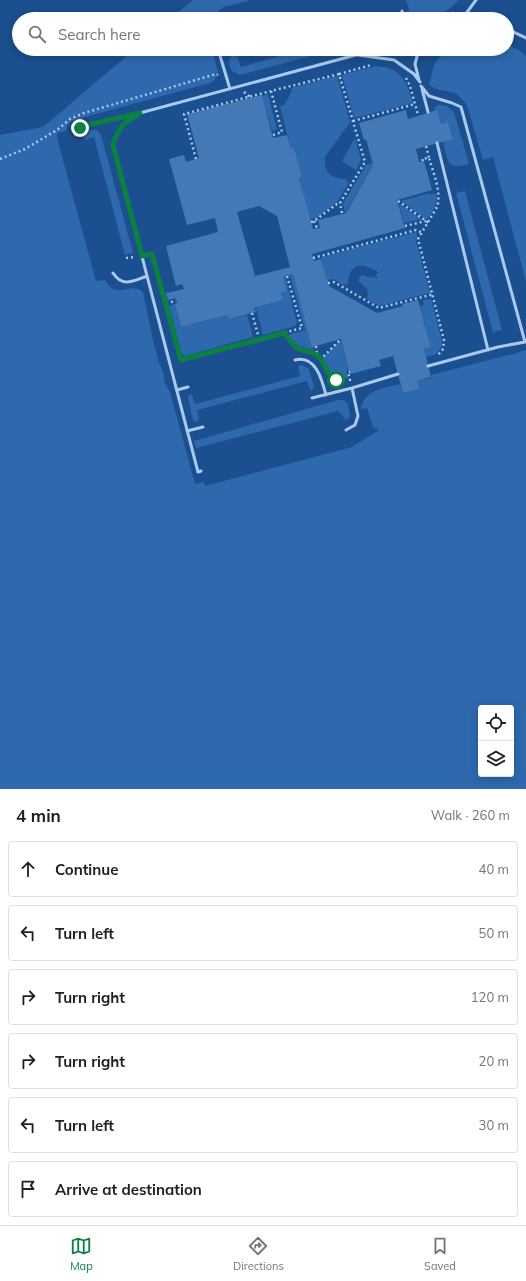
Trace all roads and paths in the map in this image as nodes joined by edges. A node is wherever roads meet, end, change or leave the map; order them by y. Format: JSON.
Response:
{"nodes":[{"id":1,"x":476,"y":0,"type":"edge"},
{"id":2,"x":467,"y":12,"type":"edge"},
{"id":3,"x":514,"y":32,"type":"edge"},
{"id":4,"x":526,"y":38,"type":"edge"},
{"id":5,"x":220,"y":56,"type":"edge"},
{"id":6,"x":352,"y":56,"type":"edge"},
{"id":7,"x":364,"y":56,"type":"edge"},
{"id":8,"x":417,"y":56,"type":"edge"},
{"id":9,"x":372,"y":65,"type":"dead end"},
{"id":10,"x":401,"y":73,"type":"dead end"},
{"id":11,"x":339,"y":74,"type":"junction"},
{"id":12,"x":420,"y":82,"type":"junction"},
{"id":13,"x":421,"y":86,"type":"junction"},
{"id":14,"x":230,"y":89,"type":"junction"},
{"id":15,"x":271,"y":91,"type":"junction"},
{"id":16,"x":415,"y":104,"type":"junction"},
{"id":17,"x":428,"y":112,"type":"dead end"},
{"id":18,"x":140,"y":113,"type":"junction"},
{"id":19,"x":418,"y":115,"type":"dead end"},
{"id":20,"x":353,"y":121,"type":"junction"},
{"id":21,"x":76,"y":135,"type":"dead end"},
{"id":22,"x":272,"y":135,"type":"dead end"},
{"id":23,"x":436,"y":143,"type":"dead end"},
{"id":24,"x":426,"y":146,"type":"dead end"},
{"id":25,"x":429,"y":158,"type":"junction"},
{"id":26,"x":196,"y":159,"type":"dead end"},
{"id":27,"x":423,"y":161,"type":"dead end"},
{"id":28,"x":398,"y":201,"type":"dead end"},
{"id":29,"x":340,"y":203,"type":"junction"},
{"id":30,"x":342,"y":213,"type":"dead end"},
{"id":31,"x":428,"y":222,"type":"junction"},
{"id":32,"x":405,"y":226,"type":"dead end"},
{"id":33,"x":316,"y":228,"type":"dead end"},
{"id":34,"x":422,"y":233,"type":"junction"},
{"id":35,"x":142,"y":256,"type":"junction"},
{"id":36,"x":126,"y":258,"type":"dead end"},
{"id":37,"x":313,"y":258,"type":"dead end"},
{"id":38,"x":113,"y":273,"type":"dead end"},
{"id":39,"x":147,"y":276,"type":"junction"},
{"id":40,"x":287,"y":276,"type":"dead end"},
{"id":41,"x":328,"y":283,"type":"dead end"},
{"id":42,"x":433,"y":294,"type":"junction"},
{"id":43,"x":176,"y":301,"type":"dead end"},
{"id":44,"x":166,"y":303,"type":"junction"},
{"id":45,"x":252,"y":313,"type":"dead end"},
{"id":46,"x":284,"y":333,"type":"junction"},
{"id":47,"x":341,"y":339,"type":"dead end"},
{"id":48,"x":260,"y":341,"type":"junction"},
{"id":49,"x":525,"y":342,"type":"edge"},
{"id":50,"x":316,"y":346,"type":"dead end"},
{"id":51,"x":488,"y":350,"type":"junction"},
{"id":52,"x":317,"y":355,"type":"junction"},
{"id":53,"x":436,"y":356,"type":"dead end"},
{"id":54,"x":321,"y":359,"type":"junction"},
{"id":55,"x":296,"y":360,"type":"dead end"},
{"id":56,"x":313,"y":364,"type":"junction"},
{"id":57,"x":324,"y":366,"type":"dead end"},
{"id":58,"x":428,"y":366,"type":"dead end"},
{"id":59,"x":328,"y":372,"type":"dead end"},
{"id":60,"x":350,"y":372,"type":"dead end"},
{"id":61,"x":398,"y":374,"type":"dead end"},
{"id":62,"x":188,"y":387,"type":"dead end"},
{"id":63,"x":352,"y":388,"type":"junction"},
{"id":64,"x":177,"y":390,"type":"junction"},
{"id":65,"x":326,"y":395,"type":"junction"},
{"id":66,"x":312,"y":398,"type":"dead end"},
{"id":67,"x":203,"y":427,"type":"dead end"},
{"id":68,"x":346,"y":430,"type":"dead end"},
{"id":69,"x":187,"y":431,"type":"junction"},
{"id":70,"x":201,"y":471,"type":"dead end"}],
"edges":[{"from":1,"to":2,"type":"lane"},
{"from":3,"to":4,"type":"lane"},
{"from":5,"to":14,"type":"lane"},
{"from":6,"to":14,"type":"lane"},
{"from":7,"to":12,"type":"lane"},
{"from":8,"to":12,"type":"lane"},
{"from":9,"to":11,"type":"path"},
{"from":10,"to":16,"type":"path"},
{"from":11,"to":15,"type":"path"},
{"from":11,"to":20,"type":"path"},
{"from":12,"to":13,"type":"lane"},
{"from":13,"to":17,"type":"lane"},
{"from":13,"to":49,"type":"lane"},
{"from":14,"to":18,"type":"lane"},
{"from":15,"to":22,"type":"path"},
{"from":15,"to":26,"type":"path"},
{"from":16,"to":19,"type":"path"},
{"from":16,"to":20,"type":"path"},
{"from":18,"to":21,"type":"lane"},
{"from":18,"to":35,"type":"lane"},
{"from":20,"to":29,"type":"path"},
{"from":23,"to":51,"type":"lane"},
{"from":24,"to":25,"type":"path"},
{"from":25,"to":27,"type":"path"},
{"from":25,"to":31,"type":"path"},
{"from":28,"to":31,"type":"path"},
{"from":29,"to":30,"type":"path"},
{"from":29,"to":33,"type":"path"},
{"from":31,"to":32,"type":"path"},
{"from":31,"to":34,"type":"path"},
{"from":34,"to":37,"type":"path"},
{"from":34,"to":42,"type":"path"},
{"from":35,"to":36,"type":"path"},
{"from":35,"to":39,"type":"lane"},
{"from":35,"to":44,"type":"path"},
{"from":38,"to":39,"type":"lane"},
{"from":39,"to":64,"type":"lane"},
{"from":40,"to":46,"type":"path"},
{"from":41,"to":42,"type":"path"},
{"from":42,"to":53,"type":"path"},
{"from":43,"to":44,"type":"path"},
{"from":44,"to":48,"type":"path"},
{"from":45,"to":48,"type":"path"},
{"from":46,"to":48,"type":"path"},
{"from":46,"to":52,"type":"path"},
{"from":47,"to":54,"type":"path"},
{"from":49,"to":51,"type":"lane"},
{"from":50,"to":52,"type":"path"},
{"from":51,"to":58,"type":"lane"},
{"from":52,"to":54,"type":"path"},
{"from":52,"to":56,"type":"path"},
{"from":54,"to":56,"type":"path"},
{"from":54,"to":57,"type":"path"},
{"from":55,"to":56,"type":"lane"},
{"from":56,"to":65,"type":"lane"},
{"from":59,"to":60,"type":"path"},
{"from":61,"to":63,"type":"lane"},
{"from":62,"to":64,"type":"lane"},
{"from":63,"to":65,"type":"lane"},
{"from":63,"to":68,"type":"lane"},
{"from":64,"to":69,"type":"lane"},
{"from":65,"to":66,"type":"lane"},
{"from":67,"to":69,"type":"lane"},
{"from":69,"to":70,"type":"lane"}]}
